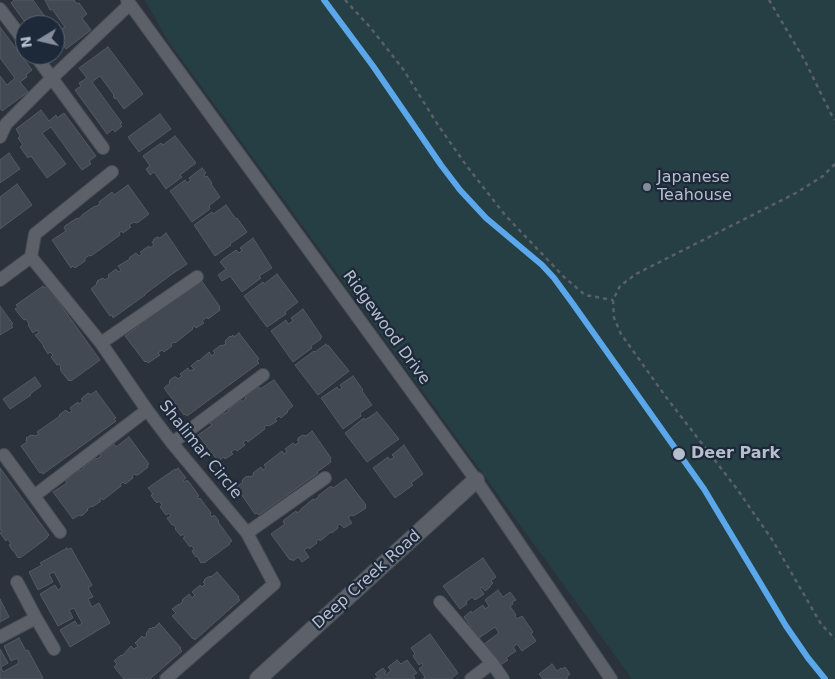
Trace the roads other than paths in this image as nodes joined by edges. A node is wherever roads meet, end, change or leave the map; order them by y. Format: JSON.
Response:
{"nodes":[{"id":1,"x":129,"y":2,"type":"edge"},
{"id":2,"x":0,"y":9,"type":"edge"},
{"id":3,"x":15,"y":29,"type":"edge"},
{"id":4,"x":42,"y":65,"type":"edge"},
{"id":5,"x":52,"y":78,"type":"junction"},
{"id":6,"x":0,"y":136,"type":"edge"},
{"id":7,"x":104,"y":148,"type":"dead end"},
{"id":8,"x":112,"y":172,"type":"dead end"},
{"id":9,"x":31,"y":258,"type":"junction"},
{"id":10,"x":197,"y":277,"type":"dead end"},
{"id":11,"x":0,"y":280,"type":"edge"},
{"id":12,"x":101,"y":342,"type":"junction"},
{"id":13,"x":263,"y":375,"type":"dead end"},
{"id":14,"x":147,"y":410,"type":"junction"},
{"id":15,"x":172,"y":443,"type":"junction"},
{"id":16,"x":4,"y":456,"type":"dead end"},
{"id":17,"x":325,"y":478,"type":"dead end"},
{"id":18,"x":476,"y":480,"type":"junction"},
{"id":19,"x":34,"y":496,"type":"junction"},
{"id":20,"x":60,"y":532,"type":"dead end"},
{"id":21,"x":247,"y":533,"type":"junction"},
{"id":22,"x":17,"y":582,"type":"dead end"},
{"id":23,"x":440,"y":602,"type":"dead end"},
{"id":24,"x":36,"y":618,"type":"junction"},
{"id":25,"x":0,"y":637,"type":"edge"},
{"id":26,"x":54,"y":648,"type":"dead end"},
{"id":27,"x":492,"y":663,"type":"junction"},
{"id":28,"x":166,"y":679,"type":"edge"},
{"id":29,"x":258,"y":679,"type":"edge"},
{"id":30,"x":471,"y":679,"type":"edge"},
{"id":31,"x":503,"y":679,"type":"edge"},
{"id":32,"x":611,"y":679,"type":"edge"}],
"edges":[{"from":1,"to":5,"type":"street"},
{"from":1,"to":18,"type":"street","name":"Ridgewood Drive"},
{"from":2,"to":3,"type":"street"},
{"from":4,"to":5,"type":"street"},
{"from":5,"to":6,"type":"street"},
{"from":5,"to":7,"type":"street"},
{"from":8,"to":9,"type":"street"},
{"from":9,"to":11,"type":"street"},
{"from":9,"to":12,"type":"street","name":"Shalimar Circle"},
{"from":10,"to":12,"type":"street"},
{"from":12,"to":14,"type":"street","name":"Shalimar Circle"},
{"from":13,"to":15,"type":"street"},
{"from":14,"to":15,"type":"street","name":"Shalimar Circle"},
{"from":14,"to":19,"type":"street"},
{"from":15,"to":21,"type":"street","name":"Shalimar Circle"},
{"from":16,"to":19,"type":"street"},
{"from":17,"to":21,"type":"street"},
{"from":18,"to":29,"type":"street","name":"Deep Creek Road"},
{"from":18,"to":32,"type":"street","name":"Ridgewood Drive"},
{"from":19,"to":20,"type":"street"},
{"from":21,"to":28,"type":"street","name":"Shalimar Circle"},
{"from":22,"to":24,"type":"street"},
{"from":23,"to":27,"type":"street"},
{"from":24,"to":25,"type":"street"},
{"from":24,"to":26,"type":"street"},
{"from":27,"to":30,"type":"street"},
{"from":27,"to":31,"type":"street"}]}
